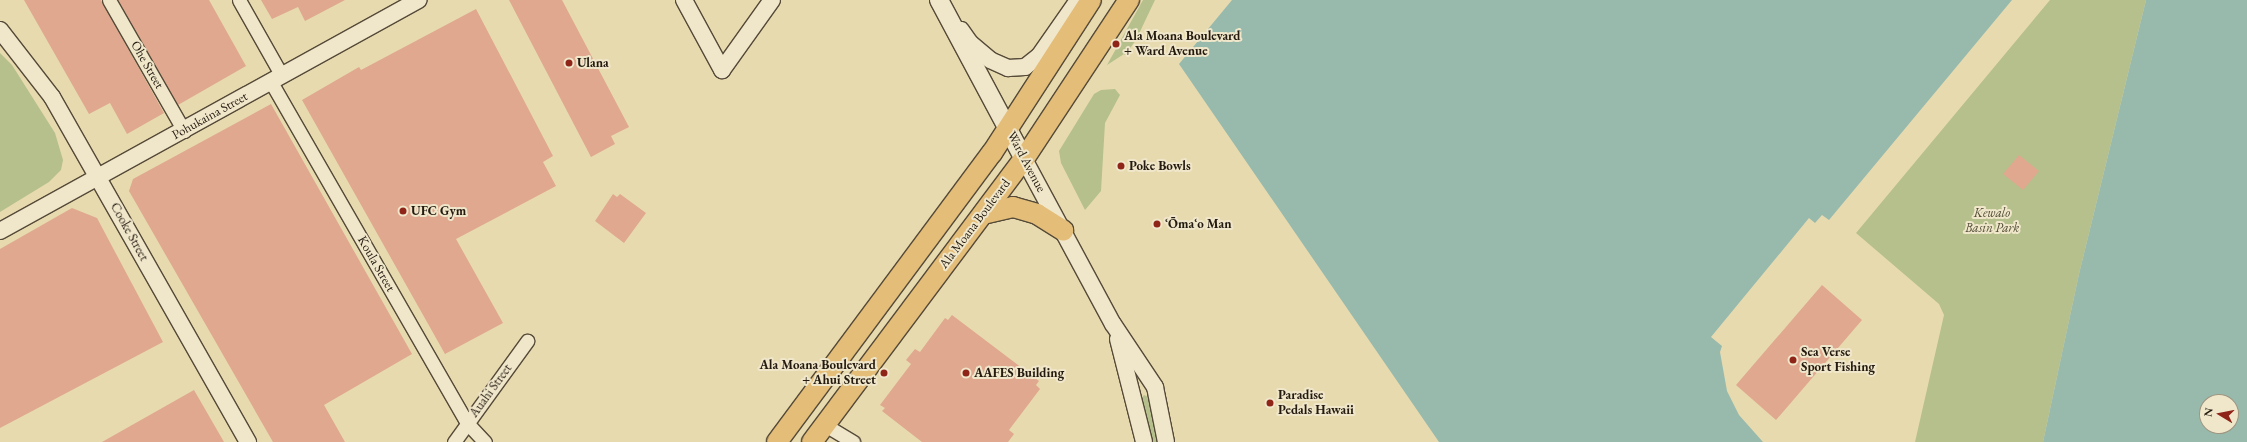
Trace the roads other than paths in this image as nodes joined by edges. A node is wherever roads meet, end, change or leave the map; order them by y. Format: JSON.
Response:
{"nodes":[{"id":1,"x":109,"y":0,"type":"edge"},
{"id":2,"x":239,"y":0,"type":"edge"},
{"id":3,"x":419,"y":0,"type":"edge"},
{"id":4,"x":684,"y":0,"type":"edge"},
{"id":5,"x":772,"y":0,"type":"edge"},
{"id":6,"x":1078,"y":0,"type":"edge"},
{"id":7,"x":1091,"y":0,"type":"edge"},
{"id":8,"x":1129,"y":0,"type":"edge"},
{"id":9,"x":940,"y":2,"type":"edge"},
{"id":10,"x":0,"y":30,"type":"edge"},
{"id":11,"x":276,"y":79,"type":"junction"},
{"id":12,"x":1008,"y":129,"type":"junction"},
{"id":13,"x":184,"y":130,"type":"junction"},
{"id":14,"x":1024,"y":159,"type":"junction"},
{"id":15,"x":99,"y":177,"type":"junction"},
{"id":16,"x":983,"y":214,"type":"junction"},
{"id":17,"x":1063,"y":230,"type":"junction"},
{"id":18,"x":0,"y":231,"type":"edge"},
{"id":19,"x":1113,"y":324,"type":"junction"},
{"id":20,"x":527,"y":341,"type":"dead end"},
{"id":21,"x":468,"y":424,"type":"junction"},
{"id":22,"x":826,"y":425,"type":"junction"},
{"id":23,"x":248,"y":442,"type":"edge"},
{"id":24,"x":454,"y":442,"type":"edge"},
{"id":25,"x":485,"y":442,"type":"edge"},
{"id":26,"x":777,"y":442,"type":"edge"},
{"id":27,"x":812,"y":442,"type":"edge"},
{"id":28,"x":852,"y":442,"type":"edge"},
{"id":29,"x":1144,"y":442,"type":"edge"},
{"id":30,"x":1166,"y":442,"type":"edge"}],
"edges":[{"from":1,"to":13,"type":"street","name":"Ohe Street"},
{"from":2,"to":11,"type":"street","name":"Koula Street"},
{"from":3,"to":11,"type":"street","name":"Pohukaina Street"},
{"from":4,"to":5,"type":"street"},
{"from":6,"to":9,"type":"street"},
{"from":7,"to":12,"type":"main road"},
{"from":8,"to":14,"type":"main road","name":"Ala Moana Boulevard"},
{"from":9,"to":12,"type":"main road","name":"Ward Avenue"},
{"from":10,"to":15,"type":"street","name":"Cooke Street"},
{"from":11,"to":13,"type":"street","name":"Pohukaina Street"},
{"from":11,"to":21,"type":"street","name":"Koula Street"},
{"from":12,"to":14,"type":"main road","name":"Ward Avenue"},
{"from":12,"to":26,"type":"main road"},
{"from":13,"to":15,"type":"street","name":"Pohukaina Street"},
{"from":14,"to":16,"type":"main road","name":"Ala Moana Boulevard"},
{"from":14,"to":17,"type":"street","name":"Ward Avenue"},
{"from":15,"to":18,"type":"street","name":"Pohukaina Street"},
{"from":15,"to":23,"type":"street","name":"Cooke Street"},
{"from":16,"to":17,"type":"main road"},
{"from":16,"to":22,"type":"main road","name":"Ala Moana Boulevard"},
{"from":17,"to":19,"type":"street","name":"Ward Avenue"},
{"from":19,"to":29,"type":"street","name":"Ward Avenue"},
{"from":19,"to":30,"type":"street","name":"Ward Avenue"},
{"from":20,"to":21,"type":"street","name":"Auahi Street"},
{"from":21,"to":24,"type":"street","name":"Auahi Street"},
{"from":21,"to":25,"type":"street","name":"Koula Street"},
{"from":22,"to":27,"type":"main road","name":"Ala Moana Boulevard"},
{"from":22,"to":28,"type":"street"}]}
